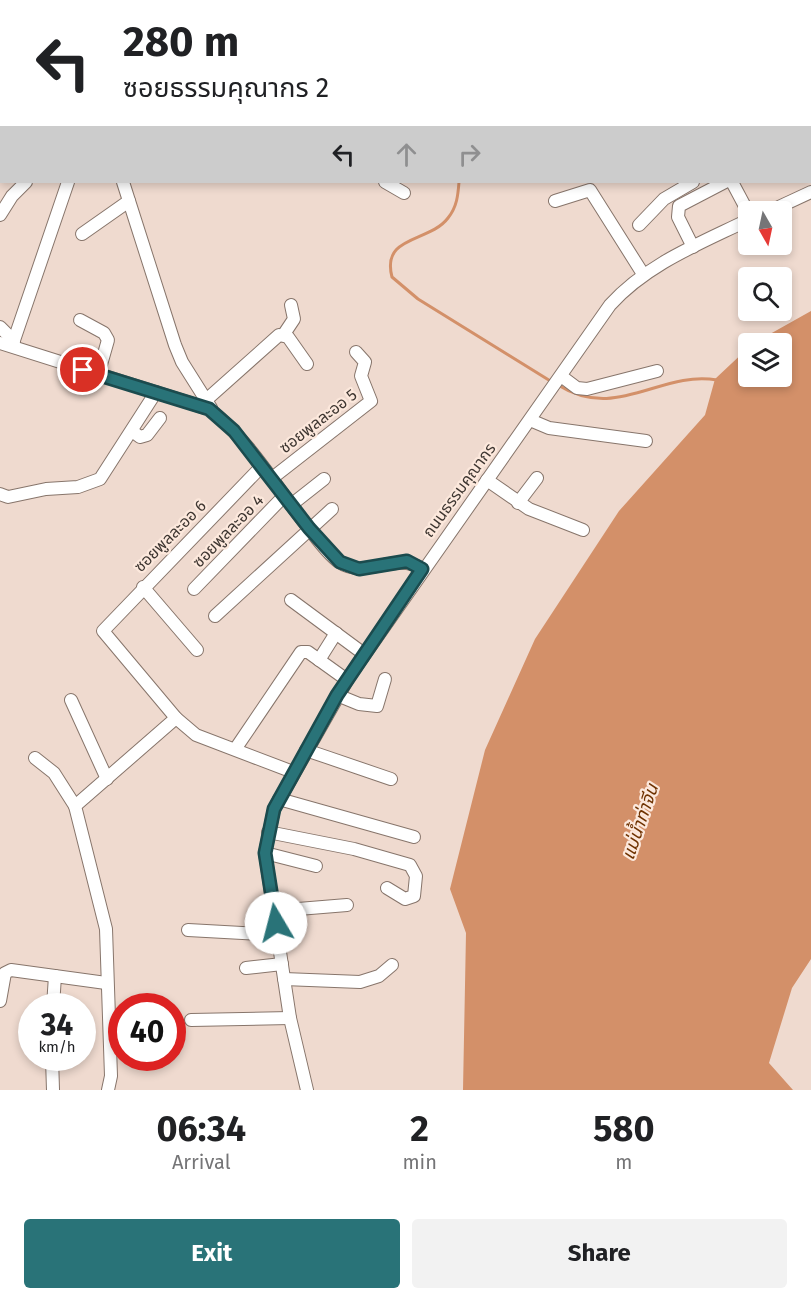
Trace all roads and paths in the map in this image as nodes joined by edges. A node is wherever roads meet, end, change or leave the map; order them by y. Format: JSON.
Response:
{"nodes":[{"id":1,"x":25,"y":183,"type":"edge"},
{"id":2,"x":68,"y":183,"type":"edge"},
{"id":3,"x":123,"y":183,"type":"edge"},
{"id":4,"x":387,"y":183,"type":"edge"},
{"id":5,"x":686,"y":183,"type":"edge"},
{"id":6,"x":723,"y":183,"type":"edge"},
{"id":7,"x":733,"y":183,"type":"edge"},
{"id":8,"x":588,"y":186,"type":"edge"},
{"id":9,"x":404,"y":193,"type":"dead end"},
{"id":10,"x":809,"y":197,"type":"edge"},
{"id":11,"x":129,"y":201,"type":"junction"},
{"id":12,"x":555,"y":201,"type":"dead end"},
{"id":13,"x":742,"y":201,"type":"edge"},
{"id":14,"x":792,"y":203,"type":"edge"},
{"id":15,"x":0,"y":214,"type":"edge"},
{"id":16,"x":639,"y":225,"type":"dead end"},
{"id":17,"x":738,"y":225,"type":"edge"},
{"id":18,"x":82,"y":234,"type":"dead end"},
{"id":19,"x":693,"y":247,"type":"junction"},
{"id":20,"x":643,"y":274,"type":"junction"},
{"id":21,"x":291,"y":305,"type":"dead end"},
{"id":22,"x":80,"y":320,"type":"dead end"},
{"id":23,"x":0,"y":327,"type":"edge"},
{"id":24,"x":284,"y":334,"type":"junction"},
{"id":25,"x":9,"y":343,"type":"edge"},
{"id":26,"x":356,"y":352,"type":"dead end"},
{"id":27,"x":307,"y":364,"type":"dead end"},
{"id":28,"x":657,"y":371,"type":"dead end"},
{"id":29,"x":98,"y":375,"type":"junction"},
{"id":30,"x":559,"y":378,"type":"junction"},
{"id":31,"x":156,"y":392,"type":"junction"},
{"id":32,"x":205,"y":401,"type":"junction"},
{"id":33,"x":219,"y":417,"type":"junction"},
{"id":34,"x":160,"y":418,"type":"dead end"},
{"id":35,"x":530,"y":420,"type":"junction"},
{"id":36,"x":132,"y":431,"type":"junction"},
{"id":37,"x":646,"y":441,"type":"dead end"},
{"id":38,"x":261,"y":467,"type":"junction"},
{"id":39,"x":324,"y":478,"type":"dead end"},
{"id":40,"x":537,"y":478,"type":"dead end"},
{"id":41,"x":271,"y":479,"type":"junction"},
{"id":42,"x":487,"y":480,"type":"junction"},
{"id":43,"x":0,"y":494,"type":"edge"},
{"id":44,"x":288,"y":501,"type":"junction"},
{"id":45,"x":518,"y":503,"type":"junction"},
{"id":46,"x":332,"y":509,"type":"dead end"},
{"id":47,"x":309,"y":528,"type":"junction"},
{"id":48,"x":583,"y":530,"type":"dead end"},
{"id":49,"x":422,"y":569,"type":"junction"},
{"id":50,"x":143,"y":587,"type":"junction"},
{"id":51,"x":194,"y":589,"type":"dead end"},
{"id":52,"x":291,"y":600,"type":"dead end"},
{"id":53,"x":215,"y":616,"type":"dead end"},
{"id":54,"x":336,"y":633,"type":"junction"},
{"id":55,"x":197,"y":650,"type":"dead end"},
{"id":56,"x":364,"y":654,"type":"junction"},
{"id":57,"x":319,"y":660,"type":"junction"},
{"id":58,"x":347,"y":680,"type":"junction"},
{"id":59,"x":385,"y":680,"type":"dead end"},
{"id":60,"x":337,"y":695,"type":"junction"},
{"id":61,"x":71,"y":700,"type":"dead end"},
{"id":62,"x":176,"y":718,"type":"junction"},
{"id":63,"x":236,"y":748,"type":"junction"},
{"id":64,"x":306,"y":750,"type":"junction"},
{"id":65,"x":34,"y":758,"type":"dead end"},
{"id":66,"x":293,"y":772,"type":"junction"},
{"id":67,"x":107,"y":779,"type":"junction"},
{"id":68,"x":391,"y":779,"type":"dead end"},
{"id":69,"x":279,"y":799,"type":"junction"},
{"id":70,"x":75,"y":806,"type":"junction"},
{"id":71,"x":268,"y":832,"type":"junction"},
{"id":72,"x":414,"y":837,"type":"dead end"},
{"id":73,"x":265,"y":853,"type":"junction"},
{"id":74,"x":315,"y":866,"type":"dead end"},
{"id":75,"x":387,"y":888,"type":"dead end"},
{"id":76,"x":347,"y":906,"type":"dead end"},
{"id":77,"x":274,"y":911,"type":"junction"},
{"id":78,"x":188,"y":930,"type":"dead end"},
{"id":79,"x":278,"y":935,"type":"junction"},
{"id":80,"x":282,"y":964,"type":"junction"},
{"id":81,"x":392,"y":965,"type":"dead end"},
{"id":82,"x":246,"y":968,"type":"dead end"},
{"id":83,"x":55,"y":976,"type":"junction"},
{"id":84,"x":284,"y":979,"type":"junction"},
{"id":85,"x":106,"y":983,"type":"junction"},
{"id":86,"x":54,"y":993,"type":"edge"},
{"id":87,"x":0,"y":1001,"type":"edge"},
{"id":88,"x":290,"y":1018,"type":"junction"},
{"id":89,"x":191,"y":1020,"type":"dead end"},
{"id":90,"x":52,"y":1071,"type":"edge"},
{"id":91,"x":53,"y":1090,"type":"edge"},
{"id":92,"x":108,"y":1090,"type":"edge"},
{"id":93,"x":307,"y":1090,"type":"edge"}],
"edges":[{"from":1,"to":15,"type":"street"},
{"from":2,"to":25,"type":"street"},
{"from":3,"to":11,"type":"street"},
{"from":4,"to":9,"type":"street"},
{"from":5,"to":16,"type":"street"},
{"from":6,"to":19,"type":"street"},
{"from":7,"to":13,"type":"street"},
{"from":8,"to":12,"type":"street"},
{"from":8,"to":20,"type":"street"},
{"from":10,"to":14,"type":"street"},
{"from":11,"to":18,"type":"street"},
{"from":11,"to":32,"type":"street"},
{"from":17,"to":19,"type":"street","name":"ถนนธรรมคุณากร"},
{"from":19,"to":20,"type":"street","name":"ถนนธรรมคุณากร"},
{"from":20,"to":30,"type":"street","name":"ถนนธรรมคุณากร"},
{"from":21,"to":24,"type":"street"},
{"from":22,"to":29,"type":"street"},
{"from":23,"to":25,"type":"street"},
{"from":24,"to":27,"type":"street"},
{"from":24,"to":32,"type":"street"},
{"from":25,"to":29,"type":"street"},
{"from":26,"to":41,"type":"street","name":"ซอยพูลละออ 5"},
{"from":28,"to":30,"type":"street"},
{"from":29,"to":31,"type":"street"},
{"from":30,"to":35,"type":"street","name":"ถนนธรรมคุณากร"},
{"from":31,"to":33,"type":"street"},
{"from":31,"to":36,"type":"street"},
{"from":32,"to":33,"type":"street"},
{"from":33,"to":38,"type":"street"},
{"from":34,"to":36,"type":"street"},
{"from":35,"to":37,"type":"street"},
{"from":35,"to":42,"type":"street","name":"ถนนธรรมคุณากร"},
{"from":36,"to":43,"type":"street"},
{"from":38,"to":41,"type":"street"},
{"from":38,"to":50,"type":"street","name":"ซอยพูลละออ 6"},
{"from":39,"to":44,"type":"street","name":"ซอยพูลละออ 4"},
{"from":40,"to":45,"type":"street"},
{"from":41,"to":44,"type":"street"},
{"from":42,"to":45,"type":"street"},
{"from":42,"to":49,"type":"street","name":"ถนนธรรมคุณากร"},
{"from":44,"to":47,"type":"street"},
{"from":44,"to":51,"type":"street","name":"ซอยพูลละออ 4"},
{"from":45,"to":48,"type":"street"},
{"from":46,"to":47,"type":"street"},
{"from":47,"to":49,"type":"street"},
{"from":47,"to":53,"type":"street"},
{"from":49,"to":56,"type":"street","name":"ถนนธรรมคุณากร"},
{"from":50,"to":55,"type":"street"},
{"from":50,"to":62,"type":"street","name":"ซอยพูลละออ 6"},
{"from":52,"to":54,"type":"street"},
{"from":54,"to":56,"type":"street"},
{"from":54,"to":57,"type":"street"},
{"from":56,"to":58,"type":"street","name":"ถนนธรรมคุณากร"},
{"from":57,"to":58,"type":"street"},
{"from":57,"to":63,"type":"street"},
{"from":58,"to":60,"type":"street","name":"ถนนธรรมคุณากร"},
{"from":59,"to":60,"type":"street"},
{"from":60,"to":64,"type":"street","name":"ถนนธรรมคุณากร"},
{"from":61,"to":67,"type":"street"},
{"from":62,"to":63,"type":"street"},
{"from":62,"to":67,"type":"street"},
{"from":63,"to":66,"type":"street"},
{"from":64,"to":66,"type":"street","name":"ถนนธรรมคุณากร"},
{"from":64,"to":68,"type":"street"},
{"from":65,"to":70,"type":"street"},
{"from":66,"to":69,"type":"street","name":"ถนนธรรมคุณากร"},
{"from":67,"to":70,"type":"street"},
{"from":69,"to":71,"type":"street","name":"ถนนธรรมคุณากร"},
{"from":69,"to":72,"type":"street"},
{"from":70,"to":85,"type":"street"},
{"from":71,"to":73,"type":"street","name":"ถนนธรรมคุณากร"},
{"from":71,"to":75,"type":"street"},
{"from":73,"to":74,"type":"street"},
{"from":73,"to":77,"type":"street","name":"ถนนธรรมคุณากร"},
{"from":76,"to":77,"type":"street"},
{"from":77,"to":79,"type":"street","name":"ถนนธรรมคุณากร"},
{"from":78,"to":79,"type":"street"},
{"from":79,"to":80,"type":"street","name":"ถนนธรรมคุณากร"},
{"from":80,"to":82,"type":"street"},
{"from":80,"to":84,"type":"street","name":"ถนนธรรมคุณากร"},
{"from":81,"to":84,"type":"street"},
{"from":83,"to":85,"type":"street"},
{"from":83,"to":86,"type":"street"},
{"from":83,"to":87,"type":"street"},
{"from":84,"to":88,"type":"street","name":"ถนนธรรมคุณากร"},
{"from":85,"to":92,"type":"street"},
{"from":88,"to":89,"type":"street"},
{"from":88,"to":93,"type":"street","name":"ถนนธรรมคุณากร"},
{"from":90,"to":91,"type":"street"}]}
